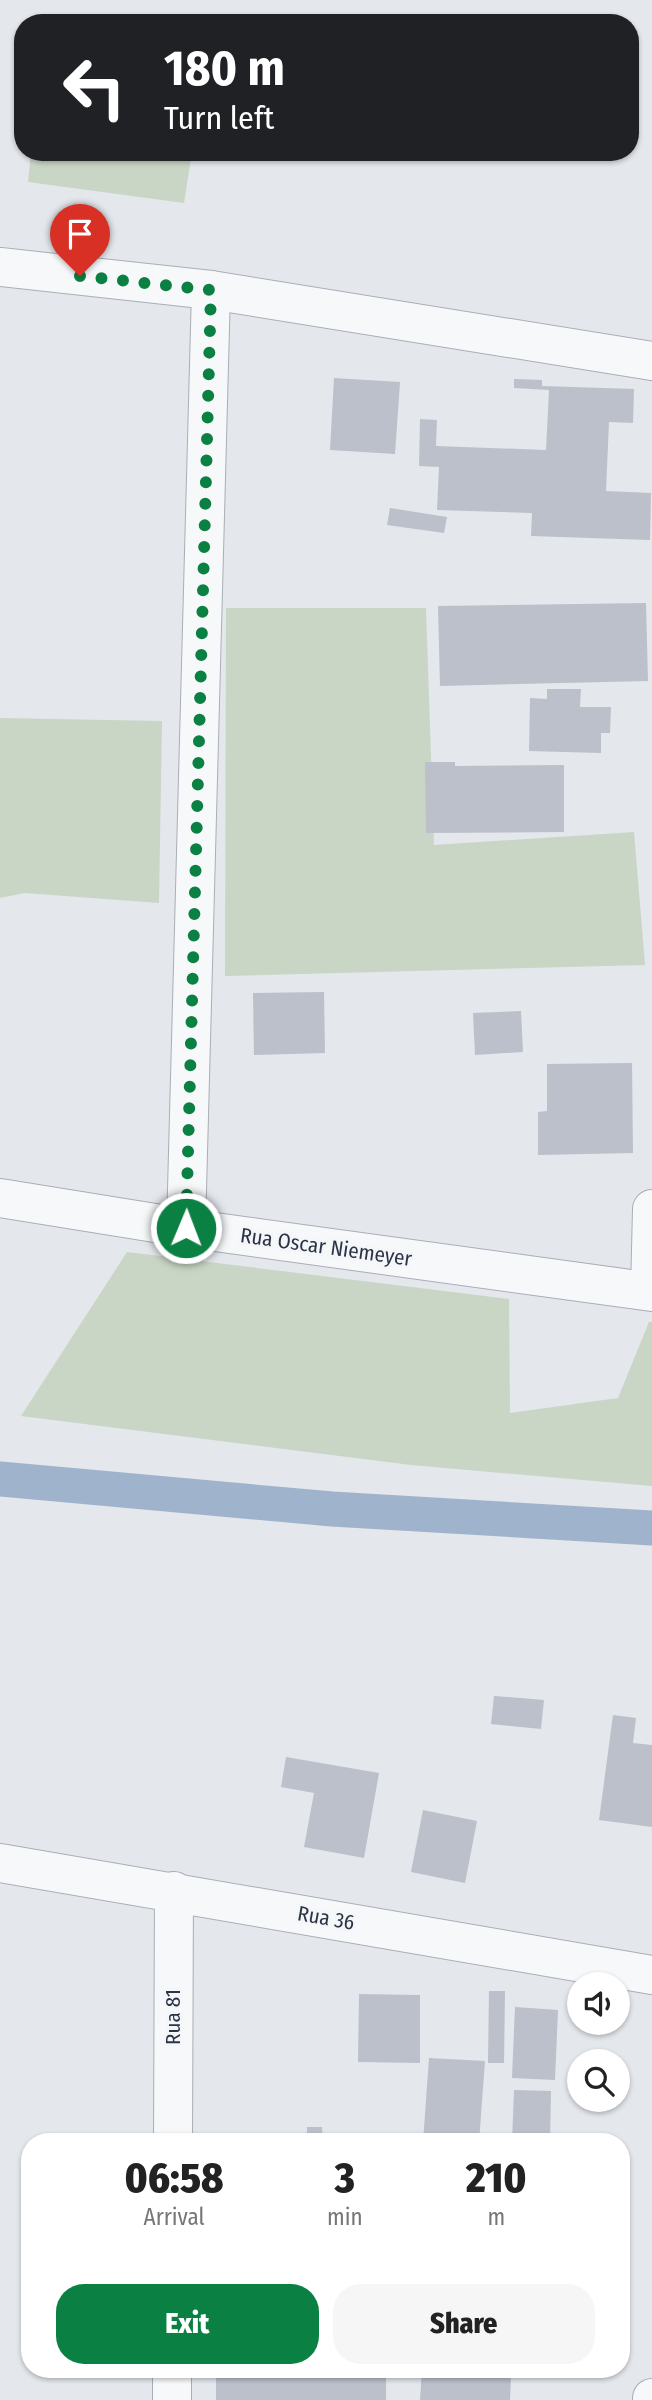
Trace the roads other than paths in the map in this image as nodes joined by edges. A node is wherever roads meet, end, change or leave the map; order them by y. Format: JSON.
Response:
{"nodes":[{"id":1,"x":0,"y":267,"type":"edge"},
{"id":2,"x":211,"y":290,"type":"junction"},
{"id":3,"x":652,"y":361,"type":"edge"},
{"id":4,"x":0,"y":1198,"type":"edge"},
{"id":5,"x":652,"y":1209,"type":"edge"},
{"id":6,"x":186,"y":1228,"type":"junction"},
{"id":7,"x":651,"y":1292,"type":"edge"},
{"id":8,"x":0,"y":1863,"type":"edge"},
{"id":9,"x":174,"y":1891,"type":"junction"},
{"id":10,"x":652,"y":1975,"type":"edge"},
{"id":11,"x":173,"y":2133,"type":"edge"},
{"id":12,"x":172,"y":2378,"type":"edge"},
{"id":13,"x":172,"y":2400,"type":"edge"}],
"edges":[{"from":1,"to":2,"type":"street"},
{"from":2,"to":3,"type":"street"},
{"from":2,"to":6,"type":"street"},
{"from":4,"to":6,"type":"street","name":"Rua Oscar Niemeyer"},
{"from":5,"to":7,"type":"street"},
{"from":6,"to":7,"type":"street","name":"Rua Oscar Niemeyer"},
{"from":8,"to":9,"type":"street","name":"Rua 36"},
{"from":9,"to":10,"type":"street","name":"Rua 36"},
{"from":9,"to":11,"type":"street","name":"Rua 81"},
{"from":12,"to":13,"type":"street"}]}
